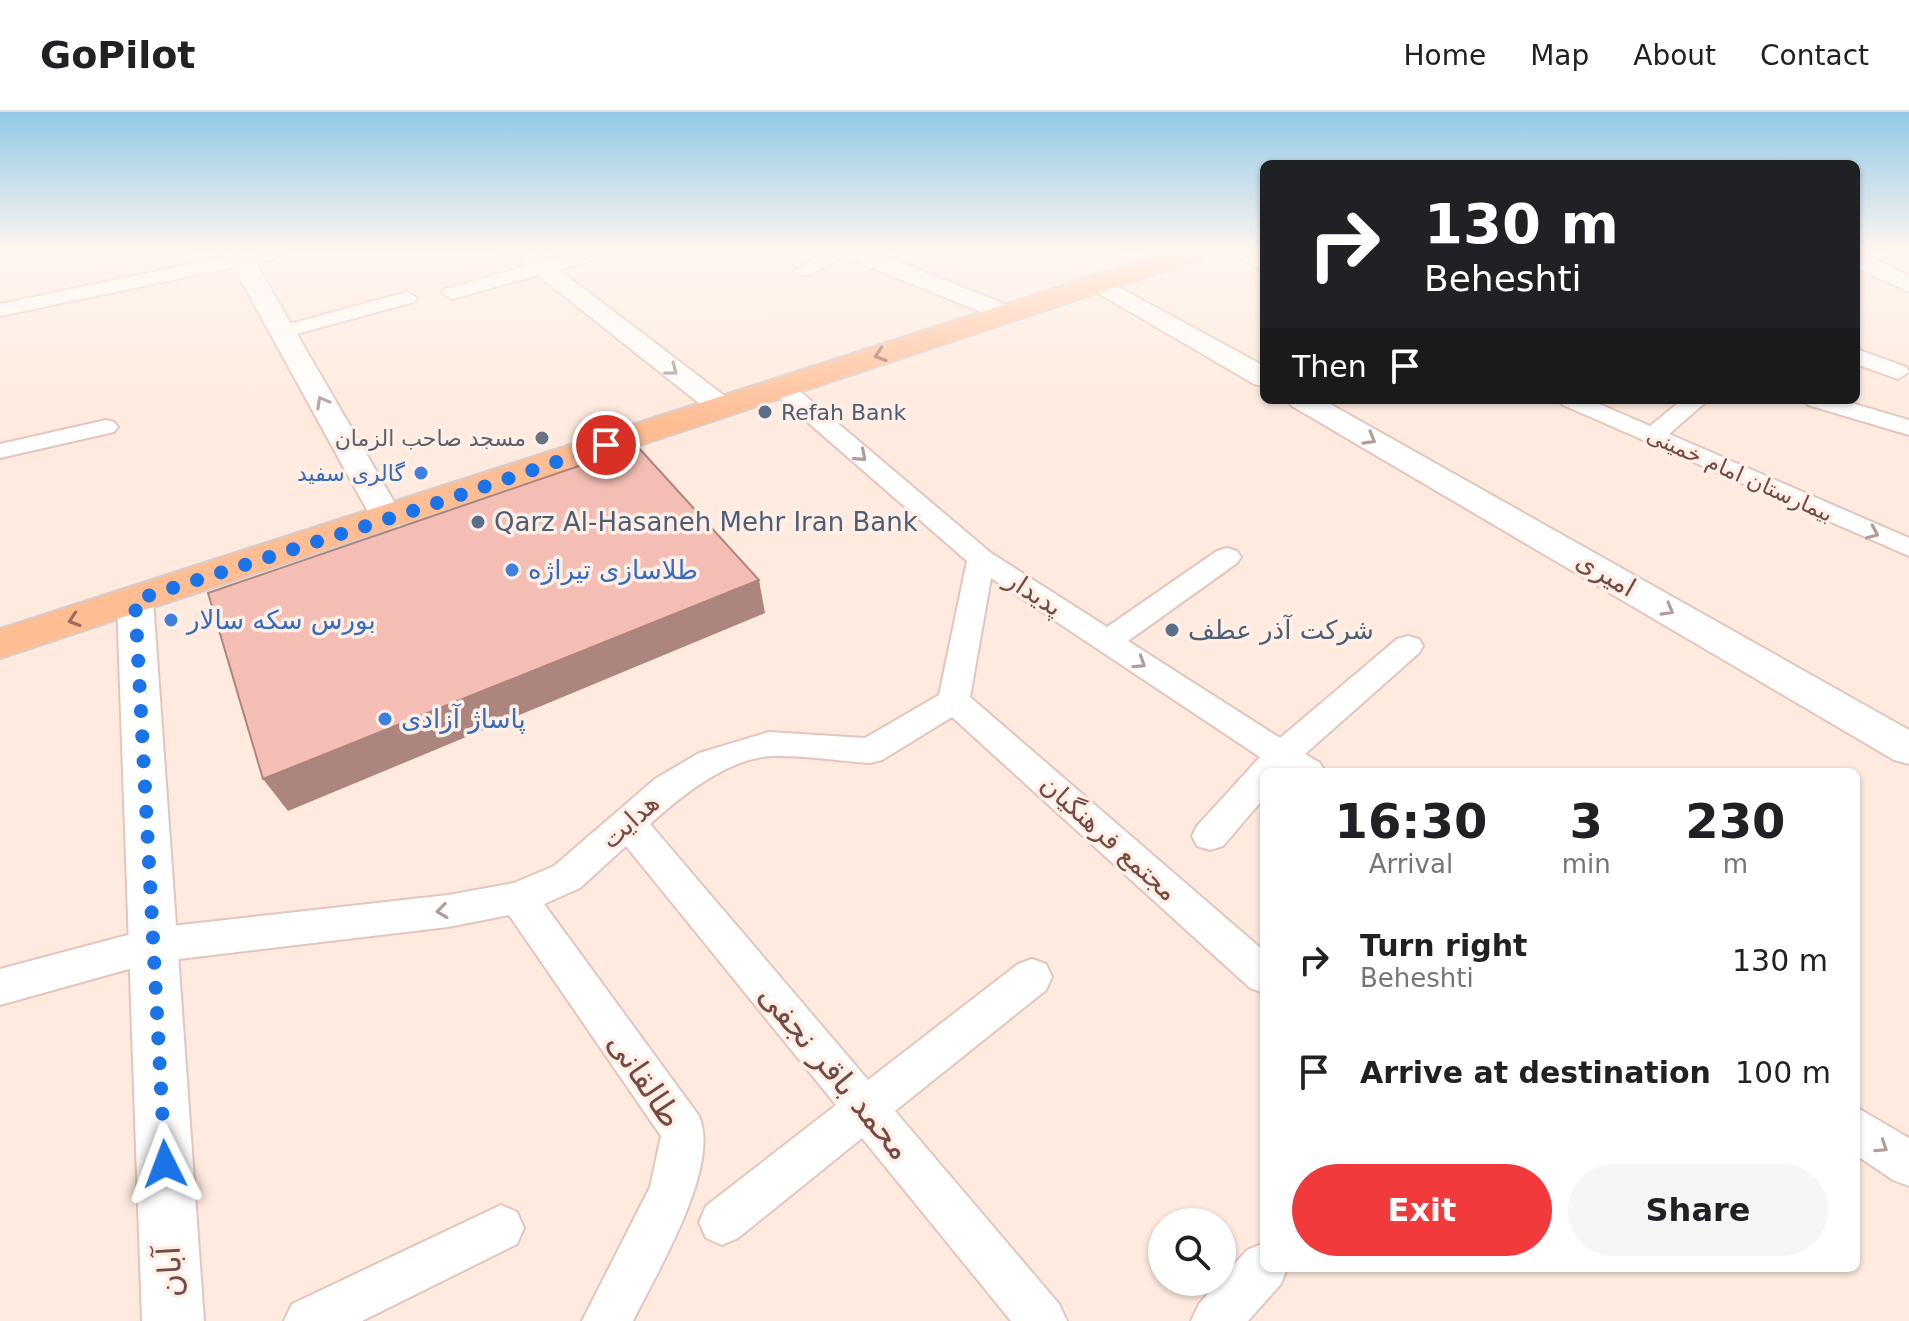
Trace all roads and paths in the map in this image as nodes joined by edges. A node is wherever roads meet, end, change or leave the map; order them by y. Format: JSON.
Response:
{"nodes":[{"id":1,"x":269,"y":309,"type":"edge"},
{"id":2,"x":365,"y":309,"type":"edge"},
{"id":3,"x":593,"y":309,"type":"edge"},
{"id":4,"x":997,"y":309,"type":"edge"},
{"id":5,"x":1023,"y":309,"type":"edge"},
{"id":6,"x":1145,"y":309,"type":"edge"},
{"id":7,"x":1008,"y":314,"type":"junction"},
{"id":8,"x":282,"y":332,"type":"junction"},
{"id":9,"x":1860,"y":358,"type":"edge"},
{"id":10,"x":1898,"y":372,"type":"dead end"},
{"id":11,"x":1260,"y":376,"type":"edge"},
{"id":12,"x":781,"y":387,"type":"junction"},
{"id":13,"x":1309,"y":404,"type":"edge"},
{"id":14,"x":1580,"y":404,"type":"edge"},
{"id":15,"x":1691,"y":404,"type":"edge"},
{"id":16,"x":1829,"y":404,"type":"edge"},
{"id":17,"x":720,"y":406,"type":"junction"},
{"id":18,"x":106,"y":427,"type":"dead end"},
{"id":19,"x":1909,"y":428,"type":"edge"},
{"id":20,"x":1652,"y":436,"type":"junction"},
{"id":21,"x":0,"y":451,"type":"edge"},
{"id":22,"x":388,"y":519,"type":"junction"},
{"id":23,"x":1909,"y":548,"type":"edge"},
{"id":24,"x":1227,"y":557,"type":"dead end"},
{"id":25,"x":981,"y":559,"type":"junction"},
{"id":26,"x":135,"y":600,"type":"junction"},
{"id":27,"x":1107,"y":641,"type":"junction"},
{"id":28,"x":0,"y":644,"type":"edge"},
{"id":29,"x":1408,"y":646,"type":"dead end"},
{"id":30,"x":954,"y":701,"type":"junction"},
{"id":31,"x":1909,"y":749,"type":"edge"},
{"id":32,"x":1280,"y":768,"type":"edge"},
{"id":33,"x":1260,"y":787,"type":"edge"},
{"id":34,"x":628,"y":823,"type":"junction"},
{"id":35,"x":1210,"y":836,"type":"dead end"},
{"id":36,"x":518,"y":898,"type":"junction"},
{"id":37,"x":154,"y":945,"type":"junction"},
{"id":38,"x":1260,"y":971,"type":"edge"},
{"id":39,"x":1032,"y":977,"type":"dead end"},
{"id":40,"x":0,"y":987,"type":"edge"},
{"id":41,"x":864,"y":1107,"type":"junction"},
{"id":42,"x":1860,"y":1132,"type":"edge"},
{"id":43,"x":1909,"y":1164,"type":"edge"},
{"id":44,"x":722,"y":1222,"type":"dead end"},
{"id":45,"x":501,"y":1228,"type":"dead end"},
{"id":46,"x":1260,"y":1272,"type":"edge"},
{"id":47,"x":173,"y":1321,"type":"edge"},
{"id":48,"x":309,"y":1321,"type":"edge"},
{"id":49,"x":607,"y":1321,"type":"edge"},
{"id":50,"x":1042,"y":1321,"type":"edge"},
{"id":51,"x":1216,"y":1321,"type":"edge"}],
"edges":[{"from":1,"to":8,"type":"street"},
{"from":2,"to":8,"type":"street"},
{"from":3,"to":17,"type":"street","one_way":true},
{"from":4,"to":7,"type":"street"},
{"from":5,"to":7,"type":"main road"},
{"from":6,"to":11,"type":"street"},
{"from":7,"to":12,"type":"main road","one_way":true},
{"from":22,"to":8,"type":"street","one_way":true},
{"from":9,"to":10,"type":"street"},
{"from":12,"to":17,"type":"main road"},
{"from":12,"to":25,"type":"street","name":"پدیدار","one_way":true},
{"from":13,"to":31,"type":"street","name":"امیری","one_way":true},
{"from":14,"to":20,"type":"street","name":"بیمارستان امام خمینی"},
{"from":15,"to":20,"type":"street"},
{"from":16,"to":19,"type":"street"},
{"from":17,"to":22,"type":"main road"},
{"from":18,"to":21,"type":"street"},
{"from":20,"to":23,"type":"street","name":"بیمارستان امام خمینی","one_way":true},
{"from":22,"to":26,"type":"main road"},
{"from":24,"to":27,"type":"street"},
{"from":25,"to":27,"type":"street","name":"پدیدار"},
{"from":25,"to":30,"type":"street"},
{"from":26,"to":28,"type":"main road","one_way":true},
{"from":26,"to":37,"type":"street","name":"آبان"},
{"from":27,"to":32,"type":"street","name":"پدیدار","one_way":true},
{"from":29,"to":32,"type":"street"},
{"from":30,"to":34,"type":"street","name":"هدایت"},
{"from":30,"to":38,"type":"street","name":"مجتمع فرهنگیان"},
{"from":33,"to":35,"type":"street"},
{"from":34,"to":36,"type":"street","name":"هدایت"},
{"from":34,"to":41,"type":"street","name":"محمد باقر نجفی"},
{"from":36,"to":37,"type":"street","name":"هدایت","one_way":true},
{"from":36,"to":49,"type":"street","name":"طالقانی"},
{"from":37,"to":40,"type":"street","name":"هدایت"},
{"from":37,"to":47,"type":"street","name":"آبان"},
{"from":39,"to":41,"type":"street"},
{"from":41,"to":44,"type":"street"},
{"from":41,"to":50,"type":"street","name":"محمد باقر نجفی"},
{"from":42,"to":43,"type":"street","one_way":true},
{"from":45,"to":48,"type":"street"},
{"from":46,"to":51,"type":"street"}]}
